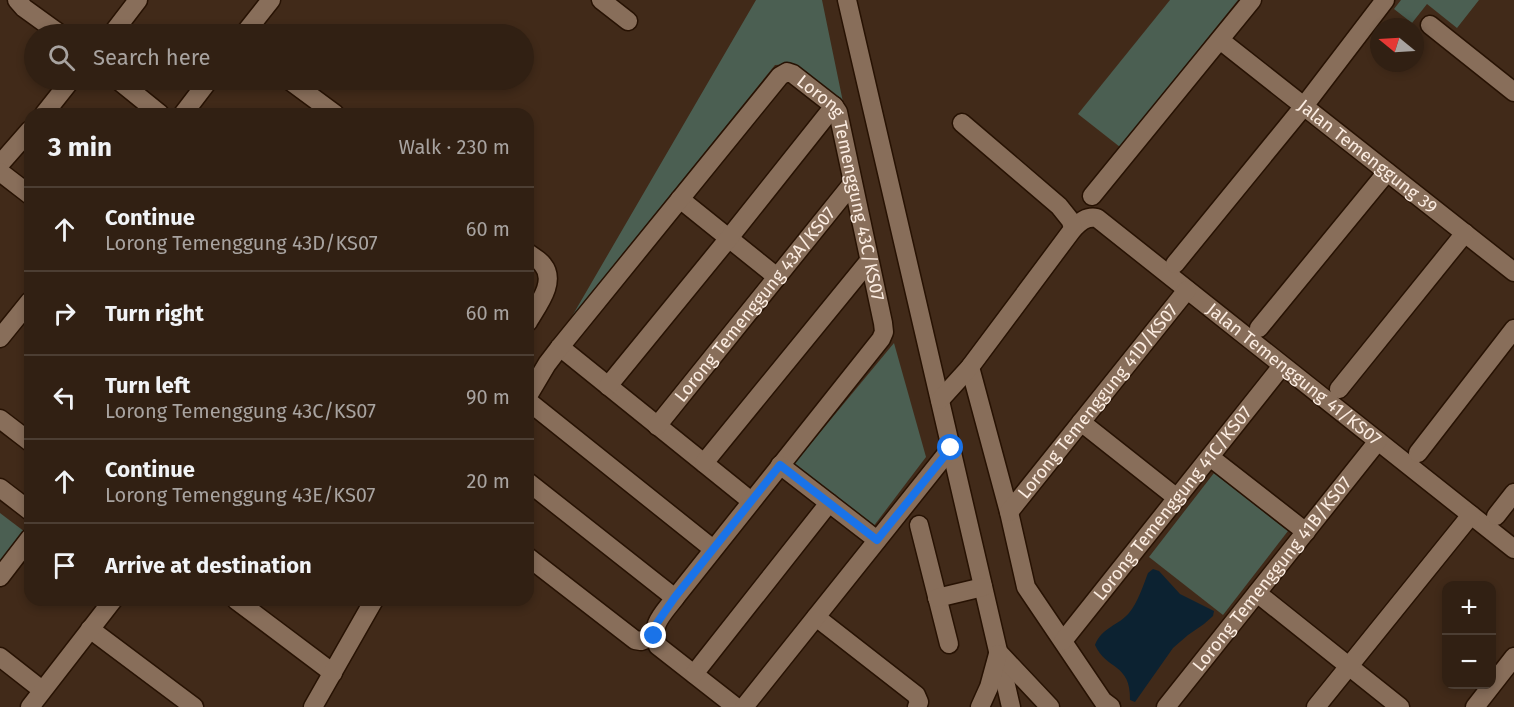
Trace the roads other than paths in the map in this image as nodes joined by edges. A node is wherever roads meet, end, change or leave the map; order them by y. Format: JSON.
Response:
{"nodes":[{"id":1,"x":17,"y":0,"type":"edge"},
{"id":2,"x":138,"y":0,"type":"edge"},
{"id":3,"x":271,"y":0,"type":"edge"},
{"id":4,"x":600,"y":0,"type":"edge"},
{"id":5,"x":847,"y":0,"type":"edge"},
{"id":6,"x":1252,"y":0,"type":"edge"},
{"id":7,"x":1385,"y":0,"type":"edge"},
{"id":8,"x":627,"y":21,"type":"dead end"},
{"id":9,"x":46,"y":24,"type":"edge"},
{"id":10,"x":120,"y":24,"type":"edge"},
{"id":11,"x":252,"y":24,"type":"edge"},
{"id":12,"x":1430,"y":25,"type":"dead end"},
{"id":13,"x":1220,"y":40,"type":"junction"},
{"id":14,"x":63,"y":90,"type":"edge"},
{"id":15,"x":130,"y":90,"type":"edge"},
{"id":16,"x":201,"y":90,"type":"edge"},
{"id":17,"x":303,"y":90,"type":"edge"},
{"id":18,"x":1514,"y":92,"type":"edge"},
{"id":19,"x":834,"y":106,"type":"junction"},
{"id":20,"x":1304,"y":106,"type":"junction"},
{"id":21,"x":49,"y":108,"type":"edge"},
{"id":22,"x":153,"y":108,"type":"edge"},
{"id":23,"x":188,"y":108,"type":"edge"},
{"id":24,"x":327,"y":108,"type":"edge"},
{"id":25,"x":962,"y":123,"type":"dead end"},
{"id":26,"x":24,"y":137,"type":"edge"},
{"id":27,"x":0,"y":164,"type":"edge"},
{"id":28,"x":0,"y":172,"type":"edge"},
{"id":29,"x":1387,"y":172,"type":"junction"},
{"id":30,"x":852,"y":184,"type":"junction"},
{"id":31,"x":24,"y":190,"type":"edge"},
{"id":32,"x":1092,"y":196,"type":"dead end"},
{"id":33,"x":680,"y":199,"type":"junction"},
{"id":34,"x":1073,"y":229,"type":"junction"},
{"id":35,"x":1465,"y":233,"type":"junction"},
{"id":36,"x":729,"y":238,"type":"junction"},
{"id":37,"x":534,"y":258,"type":"edge"},
{"id":38,"x":869,"y":261,"type":"junction"},
{"id":39,"x":1175,"y":264,"type":"dead end"},
{"id":40,"x":1514,"y":272,"type":"edge"},
{"id":41,"x":777,"y":277,"type":"junction"},
{"id":42,"x":1187,"y":290,"type":"junction"},
{"id":43,"x":24,"y":308,"type":"edge"},
{"id":44,"x":534,"y":311,"type":"edge"},
{"id":45,"x":1259,"y":328,"type":"dead end"},
{"id":46,"x":1514,"y":329,"type":"edge"},
{"id":47,"x":0,"y":338,"type":"edge"},
{"id":48,"x":560,"y":347,"type":"junction"},
{"id":49,"x":1282,"y":366,"type":"junction"},
{"id":50,"x":970,"y":367,"type":"junction"},
{"id":51,"x":534,"y":386,"type":"edge"},
{"id":52,"x":608,"y":386,"type":"junction"},
{"id":53,"x":1339,"y":389,"type":"dead end"},
{"id":54,"x":940,"y":400,"type":"junction"},
{"id":55,"x":534,"y":406,"type":"edge"},
{"id":56,"x":0,"y":419,"type":"edge"},
{"id":57,"x":1081,"y":422,"type":"junction"},
{"id":58,"x":657,"y":426,"type":"junction"},
{"id":59,"x":24,"y":437,"type":"edge"},
{"id":60,"x":1378,"y":441,"type":"junction"},
{"id":61,"x":951,"y":448,"type":"junction"},
{"id":62,"x":1418,"y":453,"type":"dead end"},
{"id":63,"x":1210,"y":456,"type":"junction"},
{"id":64,"x":704,"y":463,"type":"junction"},
{"id":65,"x":780,"y":465,"type":"junction"},
{"id":66,"x":534,"y":487,"type":"edge"},
{"id":67,"x":0,"y":488,"type":"edge"},
{"id":68,"x":1514,"y":493,"type":"edge"},
{"id":69,"x":1177,"y":498,"type":"junction"},
{"id":70,"x":751,"y":501,"type":"junction"},
{"id":71,"x":829,"y":503,"type":"junction"},
{"id":72,"x":24,"y":506,"type":"edge"},
{"id":73,"x":1009,"y":512,"type":"junction"},
{"id":74,"x":1471,"y":515,"type":"junction"},
{"id":75,"x":1496,"y":516,"type":"dead end"},
{"id":76,"x":919,"y":525,"type":"dead end"},
{"id":77,"x":1306,"y":532,"type":"junction"},
{"id":78,"x":877,"y":540,"type":"junction"},
{"id":79,"x":24,"y":546,"type":"edge"},
{"id":80,"x":713,"y":549,"type":"junction"},
{"id":81,"x":1514,"y":549,"type":"edge"},
{"id":82,"x":534,"y":562,"type":"edge"},
{"id":83,"x":0,"y":577,"type":"edge"},
{"id":84,"x":983,"y":587,"type":"junction"},
{"id":85,"x":1257,"y":593,"type":"junction"},
{"id":86,"x":675,"y":597,"type":"junction"},
{"id":87,"x":937,"y":598,"type":"junction"},
{"id":88,"x":108,"y":606,"type":"edge"},
{"id":89,"x":252,"y":606,"type":"edge"},
{"id":90,"x":371,"y":606,"type":"edge"},
{"id":91,"x":816,"y":617,"type":"junction"},
{"id":92,"x":90,"y":629,"type":"junction"},
{"id":93,"x":654,"y":636,"type":"junction"},
{"id":94,"x":1063,"y":642,"type":"junction"},
{"id":95,"x":949,"y":644,"type":"dead end"},
{"id":96,"x":999,"y":653,"type":"junction"},
{"id":97,"x":0,"y":657,"type":"edge"},
{"id":98,"x":1514,"y":657,"type":"edge"},
{"id":99,"x":1349,"y":666,"type":"junction"},
{"id":100,"x":333,"y":673,"type":"junction"},
{"id":101,"x":694,"y":674,"type":"junction"},
{"id":102,"x":42,"y":690,"type":"junction"},
{"id":103,"x":916,"y":701,"type":"edge"},
{"id":104,"x":30,"y":707,"type":"edge"},
{"id":105,"x":194,"y":707,"type":"edge"},
{"id":106,"x":313,"y":707,"type":"edge"},
{"id":107,"x":736,"y":707,"type":"edge"},
{"id":108,"x":744,"y":707,"type":"edge"},
{"id":109,"x":980,"y":707,"type":"edge"},
{"id":110,"x":1011,"y":707,"type":"edge"},
{"id":111,"x":1050,"y":707,"type":"edge"},
{"id":112,"x":1111,"y":707,"type":"edge"},
{"id":113,"x":1166,"y":707,"type":"edge"},
{"id":114,"x":1316,"y":707,"type":"edge"},
{"id":115,"x":1400,"y":707,"type":"edge"},
{"id":116,"x":1475,"y":707,"type":"edge"}],
"edges":[{"from":1,"to":9,"type":"street"},
{"from":2,"to":10,"type":"street"},
{"from":3,"to":11,"type":"street"},
{"from":4,"to":8,"type":"street"},
{"from":5,"to":54,"type":"street"},
{"from":6,"to":13,"type":"street"},
{"from":7,"to":20,"type":"street"},
{"from":12,"to":18,"type":"street"},
{"from":13,"to":20,"type":"street","name":"Jalan Temenggung 39"},
{"from":13,"to":32,"type":"street"},
{"from":14,"to":21,"type":"street"},
{"from":15,"to":22,"type":"street"},
{"from":16,"to":23,"type":"street"},
{"from":17,"to":24,"type":"street"},
{"from":19,"to":30,"type":"street","name":"Lorong Temenggung 43C/KS07"},
{"from":19,"to":33,"type":"street","name":"Lorong Temenggung 43C/KS07"},
{"from":19,"to":36,"type":"street"},
{"from":20,"to":29,"type":"street","name":"Jalan Temenggung 39"},
{"from":20,"to":39,"type":"street"},
{"from":25,"to":34,"type":"street"},
{"from":26,"to":27,"type":"street"},
{"from":28,"to":31,"type":"street"},
{"from":29,"to":35,"type":"street","name":"Jalan Temenggung 39"},
{"from":29,"to":45,"type":"street"},
{"from":30,"to":38,"type":"street","name":"Lorong Temenggung 43C/KS07"},
{"from":30,"to":41,"type":"street","name":"Lorong Temenggung 43A/KS07"},
{"from":33,"to":36,"type":"street"},
{"from":33,"to":48,"type":"street","name":"Lorong Temenggung 43C/KS07"},
{"from":34,"to":42,"type":"street","name":"Jalan Temenggung 41/KS07"},
{"from":34,"to":50,"type":"street"},
{"from":35,"to":40,"type":"street","name":"Jalan Temenggung 39"},
{"from":35,"to":53,"type":"street"},
{"from":36,"to":41,"type":"street"},
{"from":36,"to":52,"type":"street"},
{"from":37,"to":44,"type":"street"},
{"from":38,"to":64,"type":"street"},
{"from":38,"to":65,"type":"street","name":"Lorong Temenggung 43C/KS07"},
{"from":41,"to":58,"type":"street","name":"Lorong Temenggung 43A/KS07"},
{"from":42,"to":49,"type":"street","name":"Jalan Temenggung 41/KS07"},
{"from":42,"to":57,"type":"street","name":"Lorong Temenggung 41D/KS07"},
{"from":43,"to":47,"type":"street"},
{"from":46,"to":62,"type":"street"},
{"from":48,"to":51,"type":"street","name":"Lorong Temenggung 43C/KS07"},
{"from":48,"to":52,"type":"street"},
{"from":49,"to":60,"type":"street","name":"Jalan Temenggung 41/KS07"},
{"from":49,"to":63,"type":"street","name":"Lorong Temenggung 41C/KS07"},
{"from":50,"to":54,"type":"street"},
{"from":50,"to":73,"type":"street"},
{"from":52,"to":58,"type":"street"},
{"from":54,"to":61,"type":"street"},
{"from":55,"to":80,"type":"street"},
{"from":56,"to":59,"type":"street"},
{"from":57,"to":69,"type":"street"},
{"from":57,"to":73,"type":"street","name":"Lorong Temenggung 41D/KS07"},
{"from":58,"to":64,"type":"street"},
{"from":60,"to":74,"type":"street","name":"Jalan Temenggung 41/KS07"},
{"from":60,"to":77,"type":"street","name":"Lorong Temenggung 41B/KS07"},
{"from":61,"to":78,"type":"street"},
{"from":61,"to":84,"type":"street"},
{"from":63,"to":69,"type":"street","name":"Lorong Temenggung 41C/KS07"},
{"from":63,"to":77,"type":"street"},
{"from":64,"to":70,"type":"street"},
{"from":65,"to":70,"type":"street","name":"Lorong Temenggung 43C/KS07"},
{"from":65,"to":71,"type":"street"},
{"from":66,"to":86,"type":"street"},
{"from":67,"to":72,"type":"street"},
{"from":68,"to":75,"type":"street"},
{"from":69,"to":94,"type":"street","name":"Lorong Temenggung 41C/KS07"},
{"from":70,"to":80,"type":"street","name":"Lorong Temenggung 43C/KS07"},
{"from":71,"to":78,"type":"street"},
{"from":71,"to":101,"type":"street"},
{"from":73,"to":94,"type":"street"},
{"from":74,"to":81,"type":"street","name":"Jalan Temenggung 41/KS07"},
{"from":74,"to":99,"type":"street"},
{"from":76,"to":87,"type":"street"},
{"from":77,"to":85,"type":"street","name":"Lorong Temenggung 41B/KS07"},
{"from":78,"to":91,"type":"street"},
{"from":79,"to":83,"type":"street"},
{"from":80,"to":86,"type":"street","name":"Lorong Temenggung 43C/KS07"},
{"from":82,"to":93,"type":"street"},
{"from":84,"to":87,"type":"street"},
{"from":84,"to":96,"type":"street"},
{"from":85,"to":99,"type":"street"},
{"from":85,"to":113,"type":"street","name":"Lorong Temenggung 41B/KS07"},
{"from":86,"to":93,"type":"street","name":"Lorong Temenggung 43C/KS07"},
{"from":87,"to":95,"type":"street"},
{"from":88,"to":92,"type":"street"},
{"from":89,"to":100,"type":"street"},
{"from":90,"to":100,"type":"street"},
{"from":91,"to":103,"type":"street"},
{"from":91,"to":108,"type":"street"},
{"from":92,"to":102,"type":"street"},
{"from":92,"to":105,"type":"street"},
{"from":93,"to":101,"type":"street"},
{"from":94,"to":112,"type":"street"},
{"from":96,"to":109,"type":"street"},
{"from":96,"to":110,"type":"street"},
{"from":96,"to":111,"type":"street"},
{"from":97,"to":102,"type":"street"},
{"from":98,"to":116,"type":"street"},
{"from":99,"to":114,"type":"street"},
{"from":99,"to":115,"type":"street"},
{"from":100,"to":106,"type":"street"},
{"from":101,"to":107,"type":"street"},
{"from":102,"to":104,"type":"street"}]}
